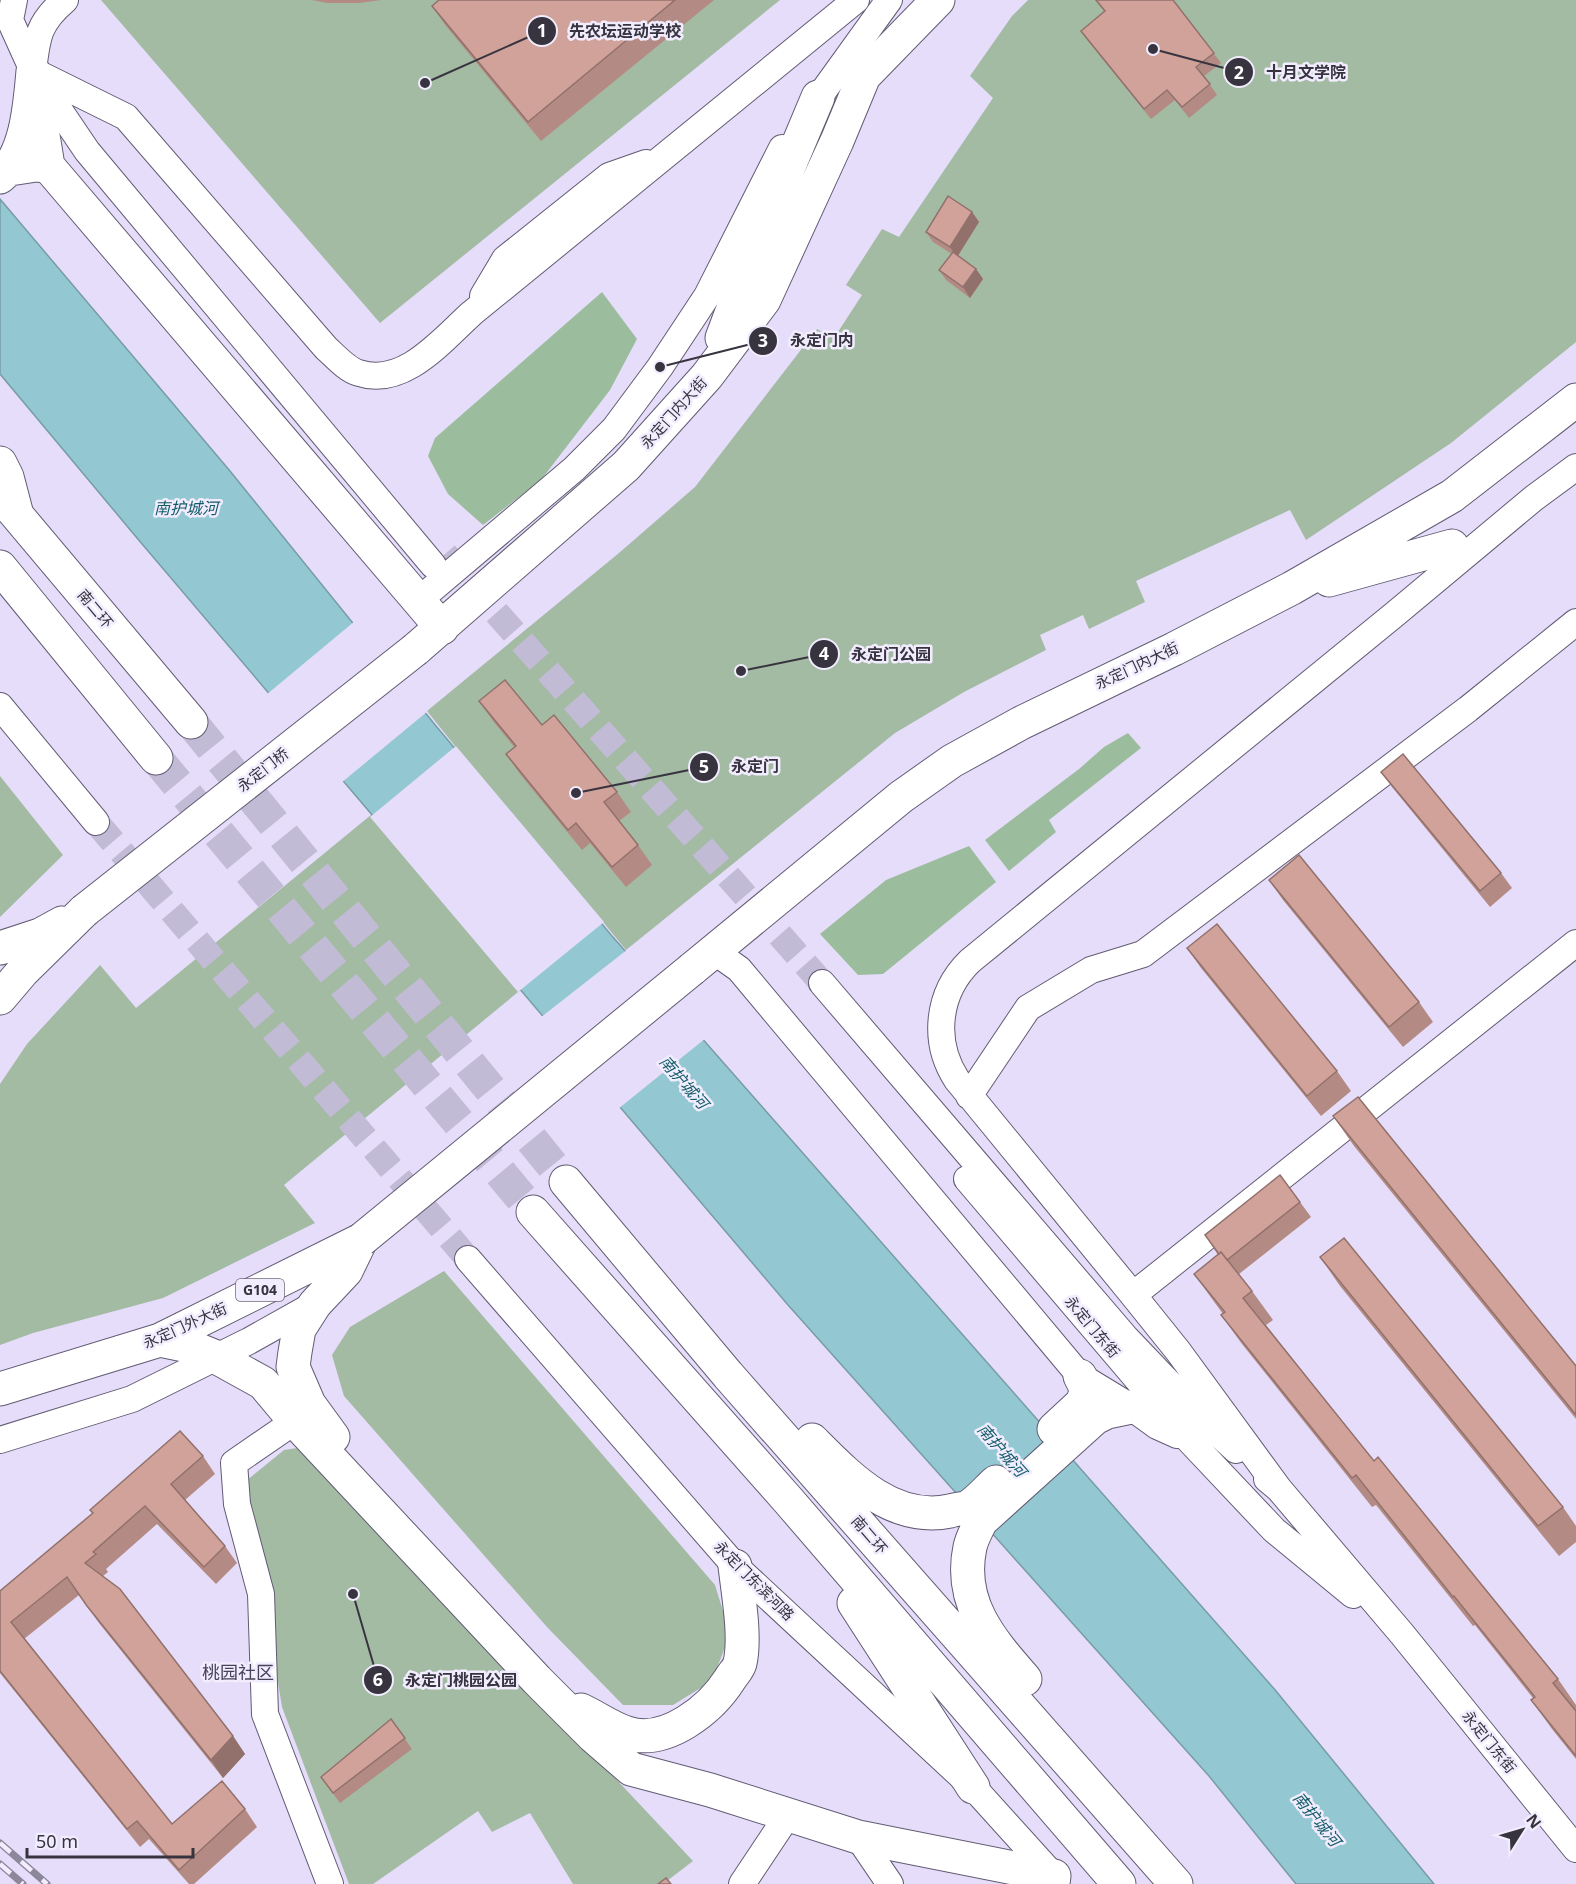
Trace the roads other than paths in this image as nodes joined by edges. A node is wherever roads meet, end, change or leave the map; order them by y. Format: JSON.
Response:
{"nodes":[{"id":1,"x":14,"y":0,"type":"edge"},
{"id":2,"x":65,"y":0,"type":"edge"},
{"id":3,"x":856,"y":0,"type":"edge"},
{"id":4,"x":889,"y":0,"type":"edge"},
{"id":5,"x":938,"y":0,"type":"edge"},
{"id":6,"x":0,"y":31,"type":"edge"},
{"id":7,"x":33,"y":71,"type":"junction"},
{"id":8,"x":818,"y":97,"type":"junction"},
{"id":9,"x":0,"y":136,"type":"edge"},
{"id":10,"x":48,"y":166,"type":"junction"},
{"id":11,"x":5,"y":173,"type":"edge"},
{"id":12,"x":707,"y":376,"type":"junction"},
{"id":13,"x":1576,"y":400,"type":"edge"},
{"id":14,"x":0,"y":463,"type":"edge"},
{"id":15,"x":1576,"y":467,"type":"edge"},
{"id":16,"x":1534,"y":498,"type":"junction"},
{"id":17,"x":8,"y":505,"type":"edge"},
{"id":18,"x":1452,"y":546,"type":"joint"},
{"id":19,"x":439,"y":560,"type":"tunnel mouth"},
{"id":20,"x":0,"y":567,"type":"edge"},
{"id":21,"x":1292,"y":588,"type":"junction"},
{"id":22,"x":419,"y":600,"type":"junction"},
{"id":23,"x":1576,"y":622,"type":"edge"},
{"id":24,"x":442,"y":628,"type":"junction"},
{"id":25,"x":0,"y":706,"type":"edge"},
{"id":26,"x":191,"y":722,"type":"tunnel mouth"},
{"id":27,"x":156,"y":758,"type":"tunnel mouth"},
{"id":28,"x":96,"y":822,"type":"tunnel mouth"},
{"id":29,"x":84,"y":911,"type":"junction"},
{"id":30,"x":1576,"y":943,"type":"edge"},
{"id":31,"x":2,"y":948,"type":"edge"},
{"id":32,"x":702,"y":961,"type":"junction"},
{"id":33,"x":0,"y":998,"type":"edge"},
{"id":34,"x":969,"y":1096,"type":"junction"},
{"id":35,"x":566,"y":1182,"type":"tunnel mouth"},
{"id":36,"x":533,"y":1212,"type":"tunnel mouth"},
{"id":37,"x":361,"y":1240,"type":"junction"},
{"id":38,"x":468,"y":1259,"type":"tunnel mouth"},
{"id":39,"x":1133,"y":1295,"type":"junction"},
{"id":40,"x":315,"y":1304,"type":"junction"},
{"id":41,"x":160,"y":1340,"type":"junction"},
{"id":42,"x":216,"y":1357,"type":"junction"},
{"id":43,"x":728,"y":1375,"type":"junction"},
{"id":44,"x":0,"y":1389,"type":"edge"},
{"id":45,"x":1085,"y":1399,"type":"junction"},
{"id":46,"x":1131,"y":1407,"type":"junction"},
{"id":47,"x":295,"y":1421,"type":"junction"},
{"id":48,"x":0,"y":1440,"type":"edge"},
{"id":49,"x":1189,"y":1440,"type":"junction"},
{"id":50,"x":1279,"y":1490,"type":"junction"},
{"id":51,"x":788,"y":1500,"type":"junction"},
{"id":52,"x":735,"y":1566,"type":"junction"},
{"id":53,"x":1402,"y":1635,"type":"junction"},
{"id":54,"x":973,"y":1787,"type":"junction"},
{"id":55,"x":788,"y":1815,"type":"junction"},
{"id":56,"x":1118,"y":1817,"type":"junction"},
{"id":57,"x":858,"y":1837,"type":"junction"},
{"id":58,"x":1576,"y":1850,"type":"edge"},
{"id":59,"x":1057,"y":1880,"type":"edge"},
{"id":60,"x":330,"y":1884,"type":"edge"},
{"id":61,"x":742,"y":1884,"type":"edge"},
{"id":62,"x":890,"y":1884,"type":"edge"},
{"id":63,"x":1119,"y":1884,"type":"edge"},
{"id":64,"x":1176,"y":1884,"type":"edge"}],
"edges":[{"from":1,"to":7,"type":"street"},
{"from":2,"to":7,"type":"street"},
{"from":3,"to":7,"type":"street"},
{"from":4,"to":8,"type":"street"},
{"from":5,"to":12,"type":"main road","name":"永定门内大街"},
{"from":6,"to":7,"type":"street"},
{"from":7,"to":9,"type":"main road"},
{"from":7,"to":10,"type":"main road"},
{"from":7,"to":11,"type":"main road"},
{"from":7,"to":19,"type":"street"},
{"from":8,"to":12,"type":"main road"},
{"from":8,"to":22,"type":"street"},
{"from":10,"to":11,"type":"main road"},
{"from":10,"to":22,"type":"main road"},
{"from":12,"to":24,"type":"main road","name":"永定门内大街"},
{"from":13,"to":21,"type":"main road","name":"永定门内大街"},
{"from":14,"to":17,"type":"main road"},
{"from":15,"to":16,"type":"street"},
{"from":16,"to":18,"type":"street"},
{"from":16,"to":34,"type":"street"},
{"from":17,"to":26,"type":"main road","name":"南二环"},
{"from":18,"to":21,"type":"main road"},
{"from":20,"to":27,"type":"main road"},
{"from":21,"to":32,"type":"main road","name":"永定门内大街"},
{"from":22,"to":24,"type":"main road"},
{"from":23,"to":34,"type":"street"},
{"from":24,"to":29,"type":"main road","name":"永定门桥","bridge":true},
{"from":25,"to":28,"type":"street"},
{"from":29,"to":31,"type":"main road"},
{"from":29,"to":33,"type":"main road"},
{"from":30,"to":39,"type":"street"},
{"from":32,"to":37,"type":"main road","bridge":true},
{"from":32,"to":45,"type":"street"},
{"from":34,"to":39,"type":"street"},
{"from":35,"to":43,"type":"main road","name":"南二环"},
{"from":36,"to":51,"type":"main road"},
{"from":37,"to":40,"type":"main road"},
{"from":37,"to":41,"type":"main road","name":"永定门外大街","number":"G104"},
{"from":38,"to":52,"type":"street","name":"永定门东滨河路"},
{"from":39,"to":50,"type":"street"},
{"from":40,"to":42,"type":"street"},
{"from":40,"to":52,"type":"main road"},
{"from":41,"to":42,"type":"main road"},
{"from":41,"to":44,"type":"main road","name":"永定门外大街","number":"G104"},
{"from":42,"to":47,"type":"main road"},
{"from":42,"to":48,"type":"street"},
{"from":43,"to":45,"type":"main road"},
{"from":43,"to":56,"type":"main road","name":"南二环"},
{"from":45,"to":46,"type":"street"},
{"from":45,"to":46,"type":"main road"},
{"from":45,"to":56,"type":"main road"},
{"from":46,"to":49,"type":"street"},
{"from":47,"to":55,"type":"main road"},
{"from":47,"to":60,"type":"street"},
{"from":49,"to":50,"type":"street","name":"永定门东街"},
{"from":49,"to":53,"type":"street","name":"永定门东街"},
{"from":50,"to":53,"type":"street","name":"永定门东街"},
{"from":51,"to":54,"type":"main road"},
{"from":51,"to":63,"type":"main road"},
{"from":52,"to":54,"type":"street","name":"永定门东滨河路"},
{"from":53,"to":58,"type":"street","name":"永定门东街"},
{"from":54,"to":59,"type":"street","name":"永定门东滨河路"},
{"from":55,"to":57,"type":"main road"},
{"from":55,"to":61,"type":"street"},
{"from":56,"to":64,"type":"main road","name":"南二环"},
{"from":57,"to":59,"type":"main road"},
{"from":57,"to":62,"type":"street"}]}
